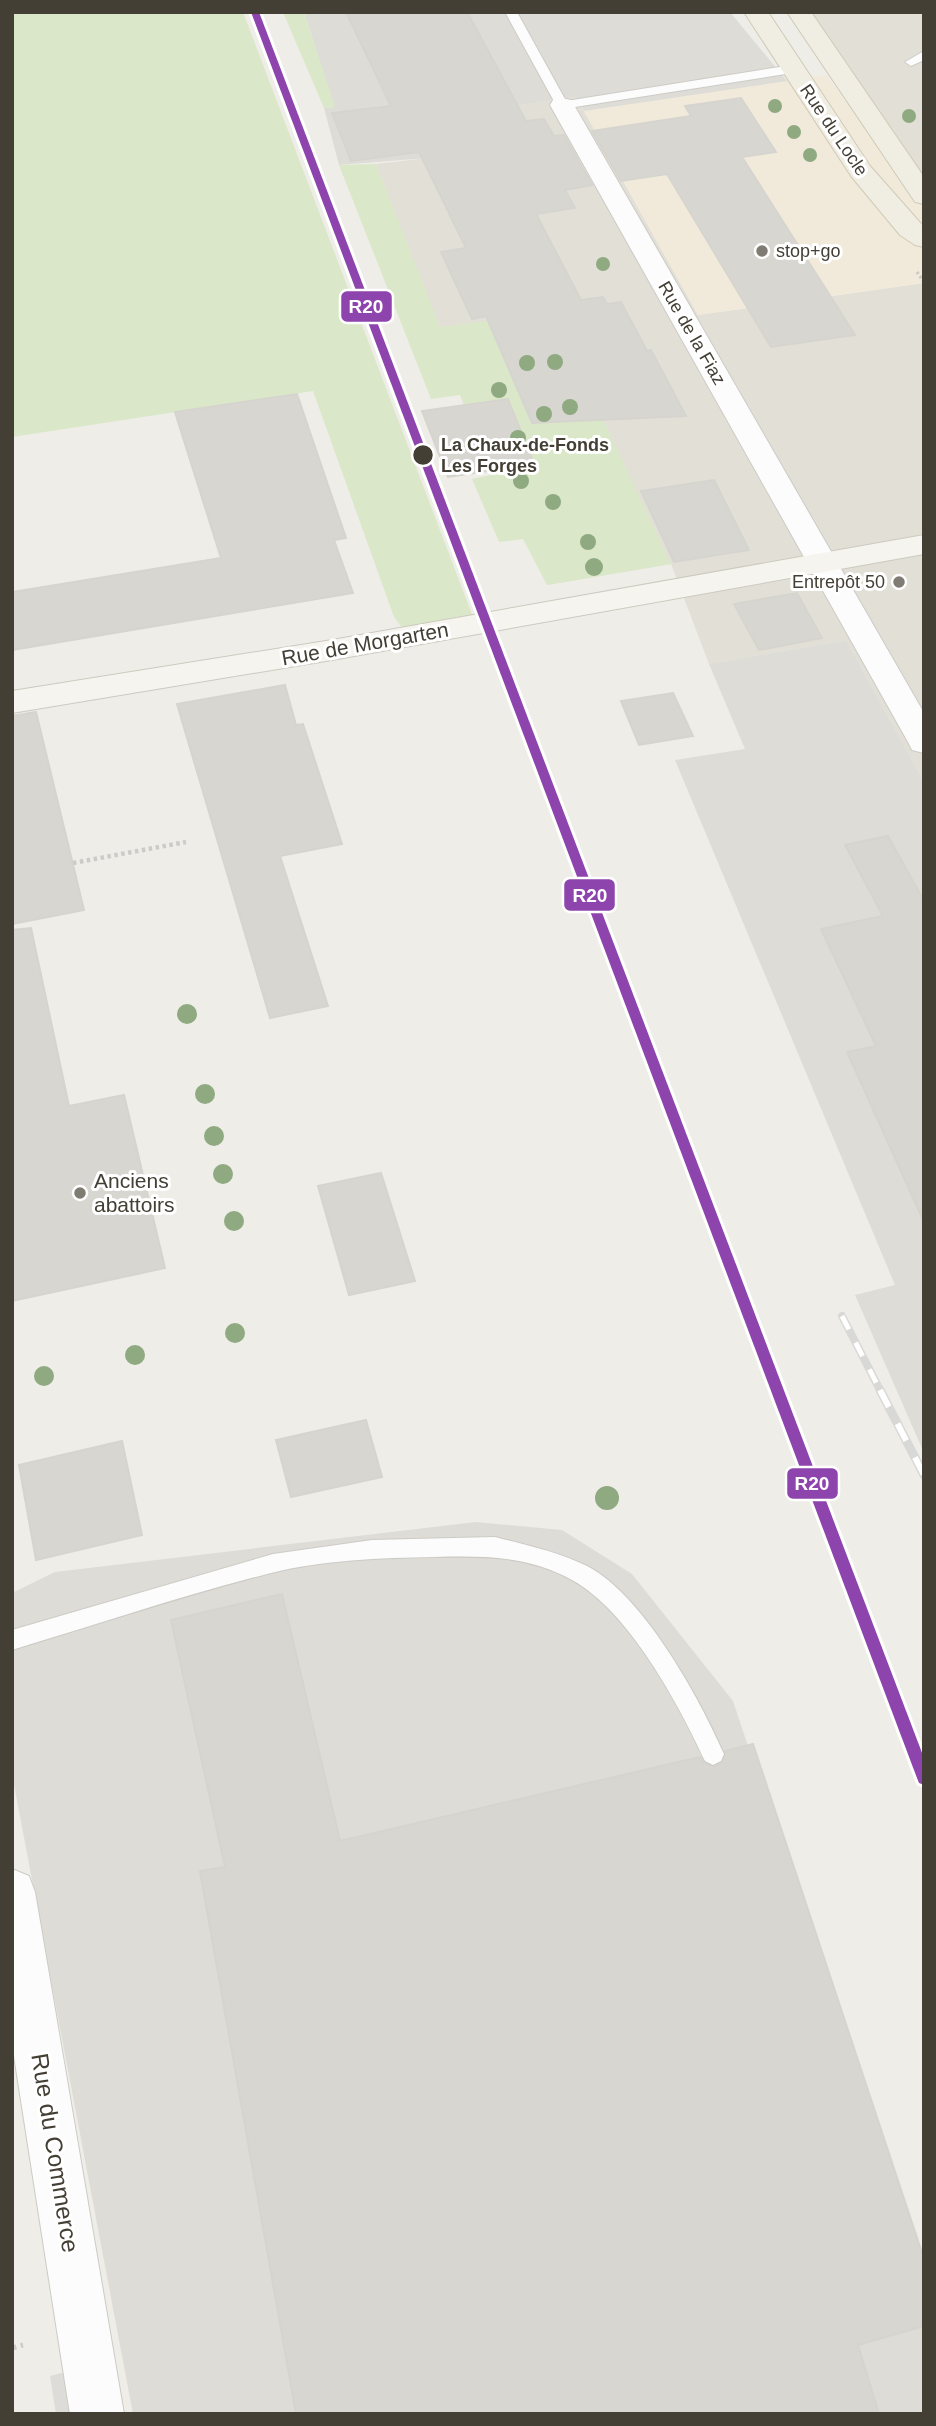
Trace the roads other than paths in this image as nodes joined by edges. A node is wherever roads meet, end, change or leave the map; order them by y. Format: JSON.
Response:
{"nodes":[{"id":1,"x":511,"y":12,"type":"edge"},
{"id":2,"x":756,"y":12,"type":"edge"},
{"id":3,"x":799,"y":12,"type":"edge"},
{"id":4,"x":924,"y":55,"type":"edge"},
{"id":5,"x":831,"y":62,"type":"junction"},
{"id":6,"x":911,"y":62,"type":"dead end"},
{"id":7,"x":792,"y":69,"type":"junction"},
{"id":8,"x":562,"y":105,"type":"junction"},
{"id":9,"x":924,"y":196,"type":"edge"},
{"id":10,"x":924,"y":239,"type":"edge"},
{"id":11,"x":924,"y":544,"type":"edge"},
{"id":12,"x":822,"y":561,"type":"junction"},
{"id":13,"x":12,"y":702,"type":"edge"},
{"id":14,"x":924,"y":742,"type":"edge"},
{"id":15,"x":12,"y":1640,"type":"edge"},
{"id":16,"x":713,"y":1754,"type":"dead end"},
{"id":17,"x":12,"y":1892,"type":"edge"},
{"id":18,"x":97,"y":2414,"type":"edge"}],
"edges":[{"from":1,"to":8,"type":"lane"},
{"from":2,"to":7,"type":"main road","name":"Rue du Locle"},
{"from":3,"to":5,"type":"main road","name":"Rue du Locle"},
{"from":4,"to":6,"type":"lane"},
{"from":5,"to":7,"type":"main road"},
{"from":5,"to":9,"type":"main road","name":"Rue du Locle"},
{"from":7,"to":8,"type":"lane"},
{"from":7,"to":10,"type":"main road","name":"Rue du Locle"},
{"from":8,"to":12,"type":"street","name":"Rue de la Fiaz"},
{"from":11,"to":12,"type":"main road","name":"Rue de Morgarten"},
{"from":12,"to":13,"type":"main road","name":"Rue de Morgarten"},
{"from":12,"to":14,"type":"street","name":"Rue de la Fiaz"},
{"from":15,"to":16,"type":"lane"},
{"from":17,"to":18,"type":"street","name":"Rue du Commerce"}]}
